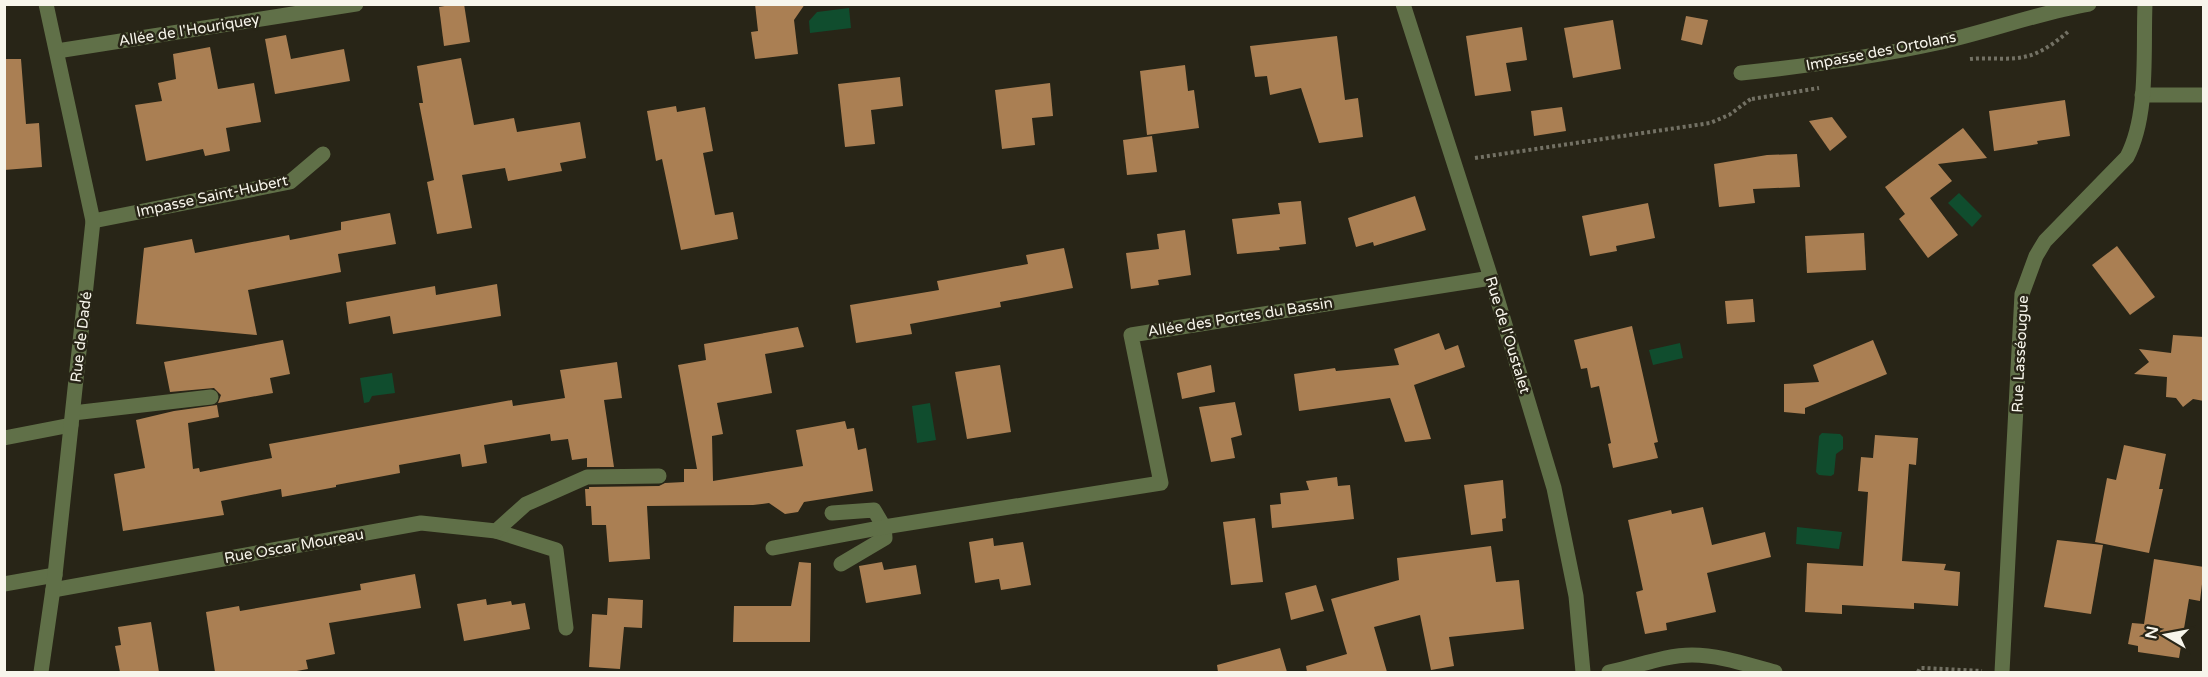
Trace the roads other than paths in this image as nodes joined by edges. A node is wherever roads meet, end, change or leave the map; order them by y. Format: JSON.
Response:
{"nodes":[{"id":1,"x":46,"y":4,"type":"edge"},
{"id":2,"x":356,"y":4,"type":"edge"},
{"id":3,"x":1403,"y":4,"type":"edge"},
{"id":4,"x":2089,"y":4,"type":"edge"},
{"id":5,"x":2145,"y":4,"type":"edge"},
{"id":6,"x":57,"y":51,"type":"junction"},
{"id":7,"x":1748,"y":72,"type":"road end"},
{"id":8,"x":2142,"y":95,"type":"junction"},
{"id":9,"x":2204,"y":95,"type":"edge"},
{"id":10,"x":322,"y":153,"type":"dead end"},
{"id":11,"x":93,"y":221,"type":"junction"},
{"id":12,"x":1491,"y":278,"type":"junction"},
{"id":13,"x":212,"y":397,"type":"dead end"},
{"id":14,"x":72,"y":419,"type":"junction"},
{"id":15,"x":4,"y":438,"type":"edge"},
{"id":16,"x":659,"y":476,"type":"dead end"},
{"id":17,"x":832,"y":513,"type":"dead end"},
{"id":18,"x":884,"y":527,"type":"junction"},
{"id":19,"x":496,"y":531,"type":"junction"},
{"id":20,"x":773,"y":548,"type":"dead end"},
{"id":21,"x":841,"y":564,"type":"dead end"},
{"id":22,"x":54,"y":582,"type":"junction"},
{"id":23,"x":4,"y":584,"type":"edge"},
{"id":24,"x":566,"y":628,"type":"dead end"},
{"id":25,"x":41,"y":672,"type":"edge"},
{"id":26,"x":1583,"y":672,"type":"edge"},
{"id":27,"x":1609,"y":672,"type":"edge"},
{"id":28,"x":1774,"y":672,"type":"edge"},
{"id":29,"x":2002,"y":672,"type":"edge"}],
"edges":[{"from":1,"to":6,"type":"street","name":"Rue de Dadé"},
{"from":2,"to":6,"type":"street","name":"Allée de l'Houriquey"},
{"from":3,"to":12,"type":"street","name":"Rue de l'Oustalet"},
{"from":4,"to":7,"type":"street","name":"Impasse des Ortolans"},
{"from":5,"to":8,"type":"street","name":"Rue Lasséougue"},
{"from":6,"to":11,"type":"street","name":"Rue de Dadé"},
{"from":8,"to":9,"type":"street"},
{"from":8,"to":29,"type":"street","name":"Rue Lasséougue"},
{"from":10,"to":11,"type":"street","name":"Impasse Saint-Hubert"},
{"from":11,"to":14,"type":"street","name":"Rue de Dadé"},
{"from":12,"to":18,"type":"street","name":"Allée des Portes du Bassin"},
{"from":12,"to":26,"type":"street","name":"Rue de l'Oustalet"},
{"from":13,"to":14,"type":"street"},
{"from":14,"to":15,"type":"street"},
{"from":14,"to":22,"type":"street","name":"Rue de Dadé"},
{"from":16,"to":19,"type":"street"},
{"from":17,"to":18,"type":"street"},
{"from":18,"to":20,"type":"street"},
{"from":18,"to":21,"type":"street"},
{"from":19,"to":22,"type":"street","name":"Rue Oscar Moureau"},
{"from":19,"to":24,"type":"street","name":"Rue Oscar Moureau"},
{"from":22,"to":23,"type":"street","name":"Rue Oscar Moureau"},
{"from":22,"to":25,"type":"street","name":"Rue de Dadé"},
{"from":27,"to":28,"type":"street"}]}
